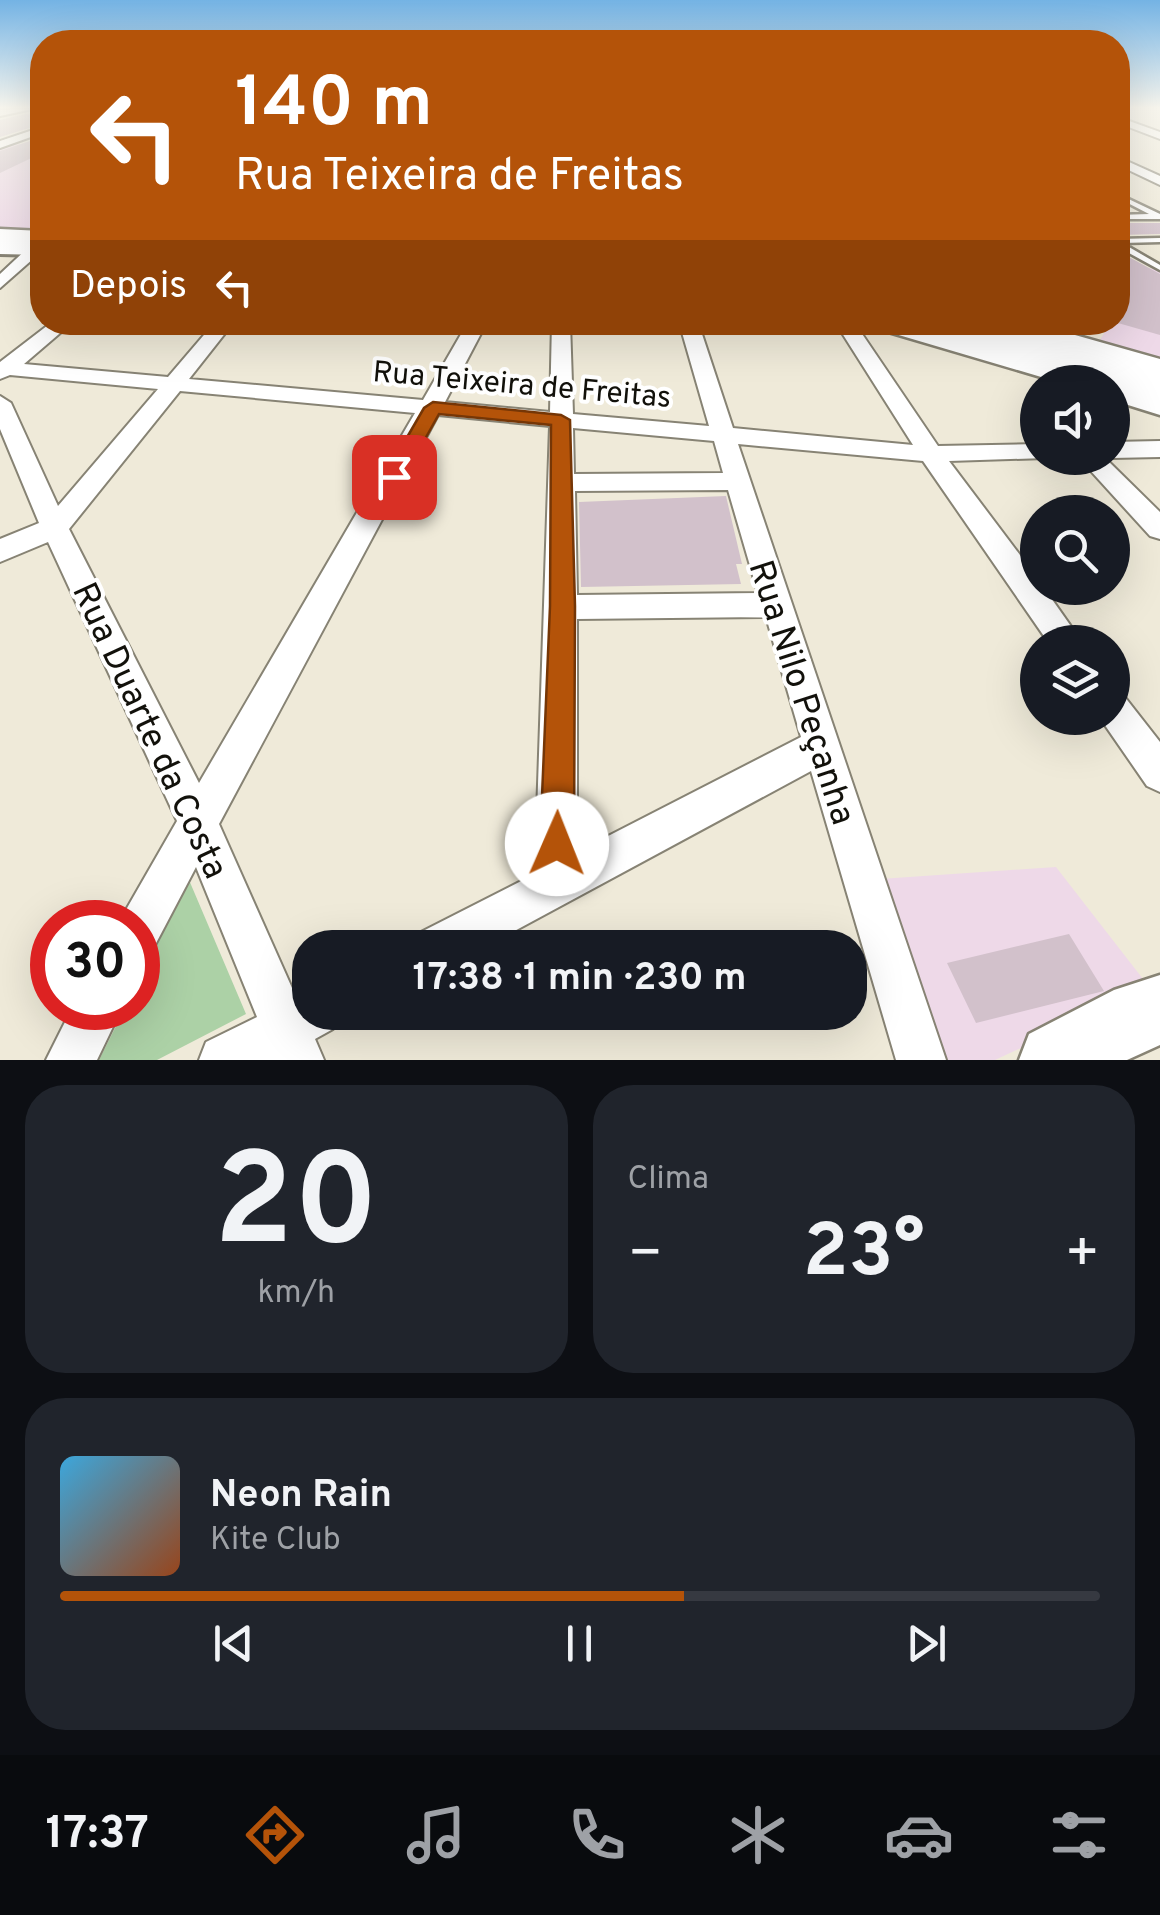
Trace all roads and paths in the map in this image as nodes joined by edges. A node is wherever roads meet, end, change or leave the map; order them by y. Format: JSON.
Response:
{"nodes":[{"id":1,"x":1130,"y":167,"type":"edge"},
{"id":2,"x":1130,"y":169,"type":"edge"},
{"id":3,"x":1135,"y":169,"type":"junction"},
{"id":4,"x":1160,"y":170,"type":"edge"},
{"id":5,"x":1160,"y":181,"type":"edge"},
{"id":6,"x":1130,"y":202,"type":"edge"},
{"id":7,"x":1130,"y":217,"type":"edge"},
{"id":8,"x":1159,"y":217,"type":"edge"},
{"id":9,"x":0,"y":236,"type":"edge"},
{"id":10,"x":1160,"y":240,"type":"edge"},
{"id":11,"x":1130,"y":241,"type":"edge"},
{"id":12,"x":0,"y":247,"type":"edge"},
{"id":13,"x":1130,"y":249,"type":"edge"},
{"id":14,"x":30,"y":251,"type":"edge"},
{"id":15,"x":30,"y":252,"type":"edge"},
{"id":16,"x":30,"y":254,"type":"edge"},
{"id":17,"x":1160,"y":268,"type":"edge"},
{"id":18,"x":0,"y":283,"type":"edge"},
{"id":19,"x":49,"y":335,"type":"edge"},
{"id":20,"x":213,"y":335,"type":"edge"},
{"id":21,"x":471,"y":335,"type":"edge"},
{"id":22,"x":561,"y":335,"type":"edge"},
{"id":23,"x":692,"y":335,"type":"edge"},
{"id":24,"x":853,"y":335,"type":"edge"},
{"id":25,"x":929,"y":335,"type":"edge"},
{"id":26,"x":984,"y":335,"type":"edge"},
{"id":27,"x":1043,"y":335,"type":"edge"},
{"id":28,"x":1091,"y":349,"type":"junction"},
{"id":29,"x":1039,"y":350,"type":"junction"},
{"id":30,"x":1032,"y":365,"type":"edge"},
{"id":31,"x":1057,"y":365,"type":"edge"},
{"id":32,"x":1160,"y":368,"type":"edge"},
{"id":33,"x":1,"y":378,"type":"edge"},
{"id":34,"x":170,"y":384,"type":"junction"},
{"id":35,"x":1160,"y":386,"type":"edge"},
{"id":36,"x":1130,"y":396,"type":"edge"},
{"id":37,"x":1160,"y":405,"type":"edge"},
{"id":38,"x":433,"y":408,"type":"junction"},
{"id":39,"x":561,"y":420,"type":"junction"},
{"id":40,"x":724,"y":435,"type":"junction"},
{"id":41,"x":1160,"y":448,"type":"edge"},
{"id":42,"x":1130,"y":449,"type":"edge"},
{"id":43,"x":1020,"y":452,"type":"edge"},
{"id":44,"x":931,"y":454,"type":"junction"},
{"id":45,"x":1108,"y":475,"type":"edge"},
{"id":46,"x":735,"y":481,"type":"junction"},
{"id":47,"x":561,"y":483,"type":"junction"},
{"id":48,"x":1158,"y":525,"type":"edge"},
{"id":49,"x":55,"y":528,"type":"junction"},
{"id":50,"x":0,"y":552,"type":"edge"},
{"id":51,"x":774,"y":604,"type":"junction"},
{"id":52,"x":562,"y":606,"type":"junction"},
{"id":53,"x":1054,"y":625,"type":"edge"},
{"id":54,"x":1130,"y":732,"type":"edge"},
{"id":55,"x":821,"y":746,"type":"junction"},
{"id":56,"x":1160,"y":773,"type":"edge"},
{"id":57,"x":198,"y":822,"type":"junction"},
{"id":58,"x":556,"y":883,"type":"junction"},
{"id":59,"x":155,"y":900,"type":"edge"},
{"id":60,"x":470,"y":930,"type":"edge"},
{"id":61,"x":1160,"y":1010,"type":"edge"},
{"id":62,"x":87,"y":1030,"type":"edge"},
{"id":63,"x":300,"y":1034,"type":"edge"},
{"id":64,"x":71,"y":1060,"type":"edge"},
{"id":65,"x":224,"y":1060,"type":"edge"},
{"id":66,"x":921,"y":1060,"type":"edge"},
{"id":67,"x":1055,"y":1060,"type":"edge"}],
"edges":[{"from":1,"to":3,"type":"street"},
{"from":2,"to":3,"type":"street"},
{"from":3,"to":4,"type":"street"},
{"from":3,"to":5,"type":"street"},
{"from":6,"to":8,"type":"lane"},
{"from":7,"to":8,"type":"lane"},
{"from":9,"to":14,"type":"street"},
{"from":10,"to":11,"type":"lane"},
{"from":12,"to":15,"type":"main road"},
{"from":13,"to":17,"type":"lane"},
{"from":16,"to":18,"type":"street"},
{"from":19,"to":33,"type":"street"},
{"from":20,"to":34,"type":"street"},
{"from":21,"to":38,"type":"street"},
{"from":22,"to":39,"type":"street"},
{"from":23,"to":40,"type":"street","name":"Rua Nilo Peçanha"},
{"from":24,"to":44,"type":"street"},
{"from":25,"to":30,"type":"street"},
{"from":26,"to":29,"type":"main road"},
{"from":27,"to":28,"type":"street"},
{"from":28,"to":29,"type":"main road"},
{"from":28,"to":32,"type":"street"},
{"from":29,"to":31,"type":"main road"},
{"from":29,"to":35,"type":"main road"},
{"from":33,"to":34,"type":"street","name":"Rua Teixeira de Freitas"},
{"from":33,"to":49,"type":"street","name":"Rua Duarte da Costa"},
{"from":34,"to":38,"type":"street","name":"Rua Teixeira de Freitas"},
{"from":34,"to":49,"type":"street"},
{"from":36,"to":37,"type":"street"},
{"from":38,"to":39,"type":"street","name":"Rua Teixeira de Freitas"},
{"from":38,"to":57,"type":"street"},
{"from":39,"to":40,"type":"street","name":"Rua Teixeira de Freitas"},
{"from":39,"to":47,"type":"street"},
{"from":40,"to":44,"type":"street","name":"Rua Teixeira de Freitas"},
{"from":40,"to":46,"type":"street","name":"Rua Nilo Peçanha"},
{"from":41,"to":42,"type":"street"},
{"from":43,"to":44,"type":"street","name":"Rua Teixeira de Freitas"},
{"from":44,"to":53,"type":"street"},
{"from":45,"to":48,"type":"street"},
{"from":46,"to":47,"type":"street"},
{"from":46,"to":51,"type":"street","name":"Rua Nilo Peçanha"},
{"from":47,"to":52,"type":"street"},
{"from":49,"to":50,"type":"street"},
{"from":49,"to":57,"type":"street","name":"Rua Duarte da Costa"},
{"from":51,"to":52,"type":"street"},
{"from":51,"to":55,"type":"street","name":"Rua Nilo Peçanha"},
{"from":52,"to":58,"type":"street"},
{"from":54,"to":56,"type":"street"},
{"from":55,"to":58,"type":"street"},
{"from":55,"to":66,"type":"street","name":"Rua Nilo Peçanha"},
{"from":57,"to":59,"type":"street"},
{"from":57,"to":63,"type":"street","name":"Rua Duarte da Costa"},
{"from":58,"to":60,"type":"street"},
{"from":61,"to":67,"type":"street"},
{"from":62,"to":64,"type":"street"},
{"from":63,"to":65,"type":"street"}]}
